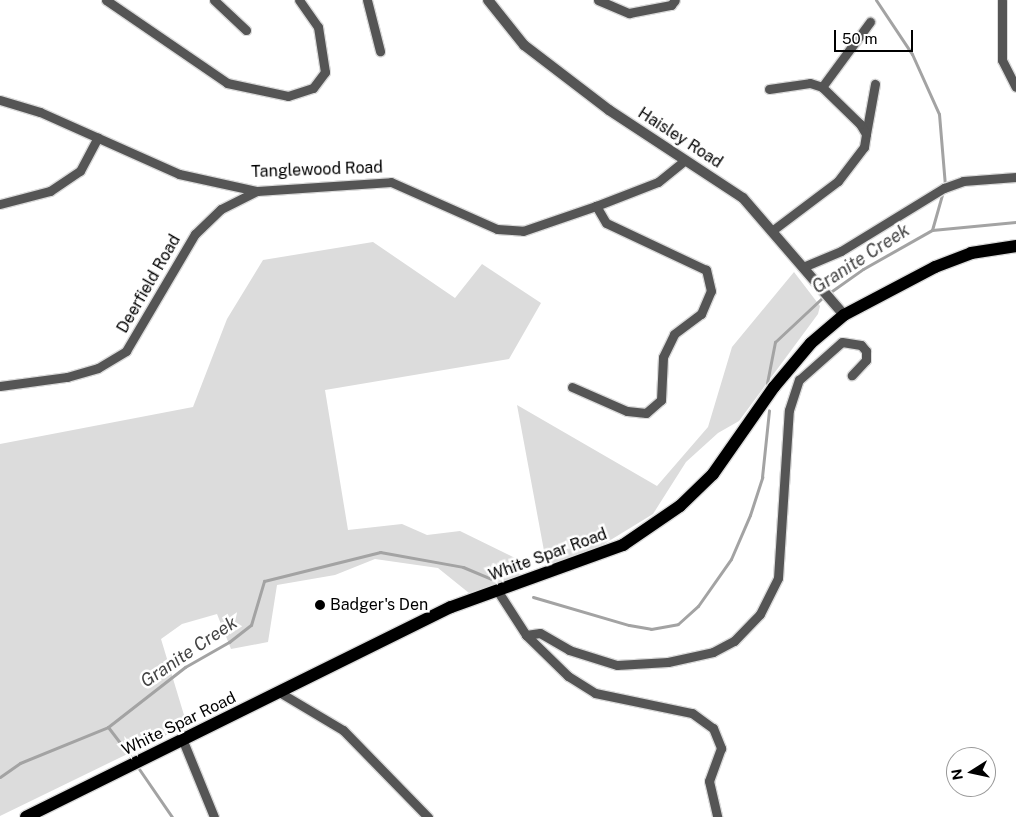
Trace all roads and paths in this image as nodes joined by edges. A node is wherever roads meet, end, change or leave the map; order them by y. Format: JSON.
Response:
{"nodes":[{"id":1,"x":106,"y":0,"type":"edge"},
{"id":2,"x":214,"y":0,"type":"edge"},
{"id":3,"x":299,"y":0,"type":"edge"},
{"id":4,"x":367,"y":0,"type":"edge"},
{"id":5,"x":488,"y":0,"type":"edge"},
{"id":6,"x":598,"y":0,"type":"edge"},
{"id":7,"x":675,"y":0,"type":"edge"},
{"id":8,"x":1002,"y":0,"type":"edge"},
{"id":9,"x":870,"y":22,"type":"dead end"},
{"id":10,"x":246,"y":30,"type":"dead end"},
{"id":11,"x":380,"y":51,"type":"dead end"},
{"id":12,"x":875,"y":84,"type":"dead end"},
{"id":13,"x":822,"y":87,"type":"junction"},
{"id":14,"x":1016,"y":87,"type":"edge"},
{"id":15,"x":769,"y":88,"type":"dead end"},
{"id":16,"x":0,"y":100,"type":"edge"},
{"id":17,"x":866,"y":134,"type":"junction"},
{"id":18,"x":98,"y":137,"type":"junction"},
{"id":19,"x":686,"y":160,"type":"junction"},
{"id":20,"x":1016,"y":177,"type":"edge"},
{"id":21,"x":257,"y":191,"type":"junction"},
{"id":22,"x":0,"y":204,"type":"edge"},
{"id":23,"x":596,"y":206,"type":"junction"},
{"id":24,"x":773,"y":230,"type":"junction"},
{"id":25,"x":1016,"y":246,"type":"edge"},
{"id":26,"x":803,"y":267,"type":"junction"},
{"id":27,"x":844,"y":315,"type":"junction"},
{"id":28,"x":852,"y":375,"type":"dead end"},
{"id":29,"x":0,"y":386,"type":"edge"},
{"id":30,"x":572,"y":387,"type":"dead end"},
{"id":31,"x":497,"y":590,"type":"junction"},
{"id":32,"x":526,"y":635,"type":"junction"},
{"id":33,"x":279,"y":692,"type":"junction"},
{"id":34,"x":183,"y":741,"type":"junction"},
{"id":35,"x":26,"y":817,"type":"edge"},
{"id":36,"x":214,"y":817,"type":"edge"},
{"id":37,"x":428,"y":817,"type":"edge"},
{"id":38,"x":718,"y":817,"type":"edge"}],
"edges":[{"from":1,"to":3,"type":"street"},
{"from":2,"to":10,"type":"street"},
{"from":4,"to":11,"type":"street"},
{"from":5,"to":19,"type":"street","name":"Haisley Road"},
{"from":6,"to":7,"type":"street"},
{"from":8,"to":14,"type":"street"},
{"from":9,"to":13,"type":"street"},
{"from":12,"to":17,"type":"street"},
{"from":13,"to":15,"type":"street"},
{"from":13,"to":17,"type":"street"},
{"from":16,"to":18,"type":"street","name":"Tanglewood Road"},
{"from":17,"to":24,"type":"street"},
{"from":18,"to":21,"type":"street","name":"Tanglewood Road"},
{"from":18,"to":22,"type":"street"},
{"from":19,"to":23,"type":"street","name":"Tanglewood Road"},
{"from":19,"to":24,"type":"street","name":"Haisley Road"},
{"from":20,"to":26,"type":"street"},
{"from":21,"to":23,"type":"street","name":"Tanglewood Road"},
{"from":21,"to":29,"type":"street","name":"Deerfield Road"},
{"from":23,"to":30,"type":"street"},
{"from":24,"to":26,"type":"street","name":"Haisley Road"},
{"from":25,"to":27,"type":"main road","name":"White Spar Road"},
{"from":26,"to":27,"type":"street","name":"Haisley Road"},
{"from":27,"to":31,"type":"main road","name":"White Spar Road"},
{"from":28,"to":32,"type":"street"},
{"from":31,"to":32,"type":"street"},
{"from":31,"to":33,"type":"main road","name":"White Spar Road"},
{"from":32,"to":38,"type":"street"},
{"from":33,"to":34,"type":"main road","name":"White Spar Road"},
{"from":33,"to":37,"type":"street"},
{"from":34,"to":35,"type":"main road","name":"White Spar Road"},
{"from":34,"to":36,"type":"street"}]}
